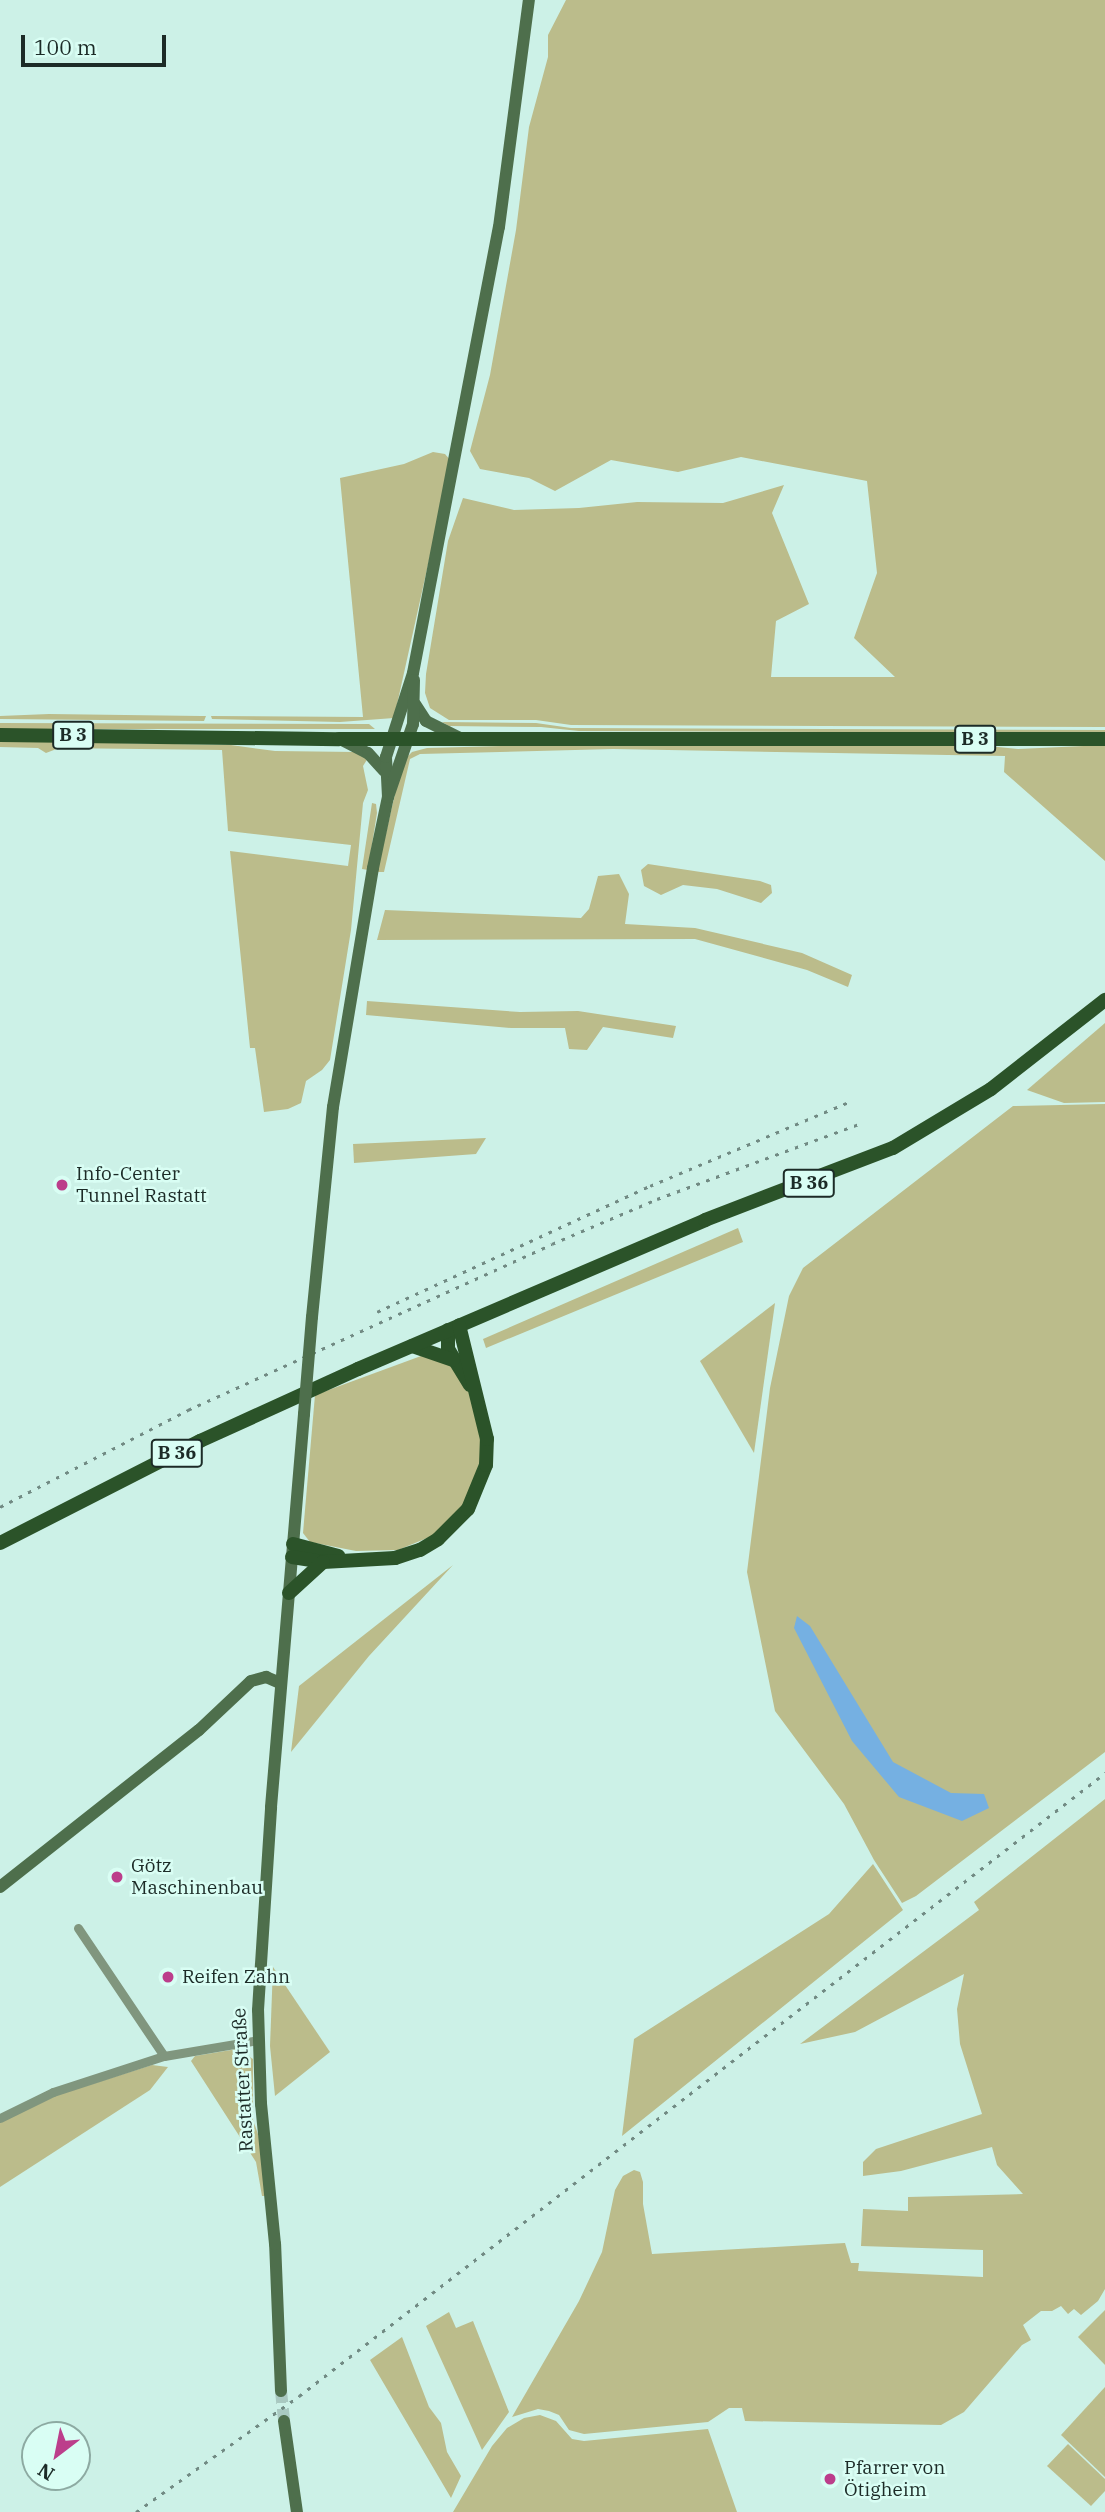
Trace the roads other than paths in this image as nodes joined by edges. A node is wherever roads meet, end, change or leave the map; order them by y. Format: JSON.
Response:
{"nodes":[{"id":1,"x":529,"y":0,"type":"edge"},
{"id":2,"x":413,"y":673,"type":"junction"},
{"id":3,"x":415,"y":704,"type":"junction"},
{"id":4,"x":0,"y":735,"type":"edge"},
{"id":5,"x":339,"y":739,"type":"junction"},
{"id":6,"x":392,"y":739,"type":"junction"},
{"id":7,"x":408,"y":739,"type":"junction"},
{"id":8,"x":462,"y":739,"type":"junction"},
{"id":9,"x":1105,"y":739,"type":"edge"},
{"id":10,"x":384,"y":771,"type":"junction"},
{"id":11,"x":388,"y":797,"type":"junction"},
{"id":12,"x":1105,"y":1000,"type":"edge"},
{"id":13,"x":454,"y":1328,"type":"junction"},
{"id":14,"x":412,"y":1346,"type":"junction"},
{"id":15,"x":453,"y":1360,"type":"junction"},
{"id":16,"x":476,"y":1392,"type":"junction"},
{"id":17,"x":0,"y":1543,"type":"edge"},
{"id":18,"x":292,"y":1550,"type":"junction"},
{"id":19,"x":346,"y":1558,"type":"junction"},
{"id":20,"x":323,"y":1562,"type":"junction"},
{"id":21,"x":289,"y":1593,"type":"junction"},
{"id":22,"x":281,"y":1683,"type":"junction"},
{"id":23,"x":0,"y":1887,"type":"edge"},
{"id":24,"x":78,"y":1928,"type":"dead end"},
{"id":25,"x":259,"y":2040,"type":"junction"},
{"id":26,"x":164,"y":2056,"type":"junction"},
{"id":27,"x":0,"y":2118,"type":"edge"},
{"id":28,"x":281,"y":2391,"type":"tunnel mouth"},
{"id":29,"x":284,"y":2421,"type":"tunnel mouth"},
{"id":30,"x":297,"y":2512,"type":"edge"}],
"edges":[{"from":1,"to":2,"type":"street"},
{"from":2,"to":3,"type":"street"},
{"from":2,"to":6,"type":"street"},
{"from":3,"to":7,"type":"street"},
{"from":3,"to":8,"type":"street"},
{"from":4,"to":5,"type":"main road","number":"B 3"},
{"from":5,"to":6,"type":"main road","number":"B 3"},
{"from":5,"to":10,"type":"street"},
{"from":6,"to":7,"type":"main road","number":"B 3"},
{"from":6,"to":10,"type":"street"},
{"from":7,"to":8,"type":"main road","number":"B 3"},
{"from":7,"to":11,"type":"street"},
{"from":8,"to":9,"type":"main road","number":"B 3"},
{"from":10,"to":11,"type":"street"},
{"from":11,"to":18,"type":"street","name":"Rastatter Straße","bridge":true},
{"from":12,"to":13,"type":"main road","number":"B 36"},
{"from":13,"to":14,"type":"main road","number":"B 36"},
{"from":13,"to":15,"type":"main road"},
{"from":13,"to":16,"type":"main road"},
{"from":14,"to":15,"type":"main road"},
{"from":14,"to":17,"type":"main road","number":"B 36"},
{"from":15,"to":16,"type":"main road"},
{"from":16,"to":19,"type":"main road"},
{"from":18,"to":19,"type":"main road"},
{"from":18,"to":20,"type":"main road"},
{"from":18,"to":21,"type":"street","name":"Rastatter Straße"},
{"from":19,"to":20,"type":"main road"},
{"from":20,"to":21,"type":"main road"},
{"from":21,"to":22,"type":"street","name":"Rastatter Straße"},
{"from":22,"to":23,"type":"street"},
{"from":22,"to":25,"type":"street","name":"Rastatter Straße"},
{"from":24,"to":26,"type":"street"},
{"from":25,"to":26,"type":"street"},
{"from":25,"to":28,"type":"street","name":"Rastatter Straße"},
{"from":26,"to":27,"type":"street"},
{"from":29,"to":30,"type":"street"}]}
